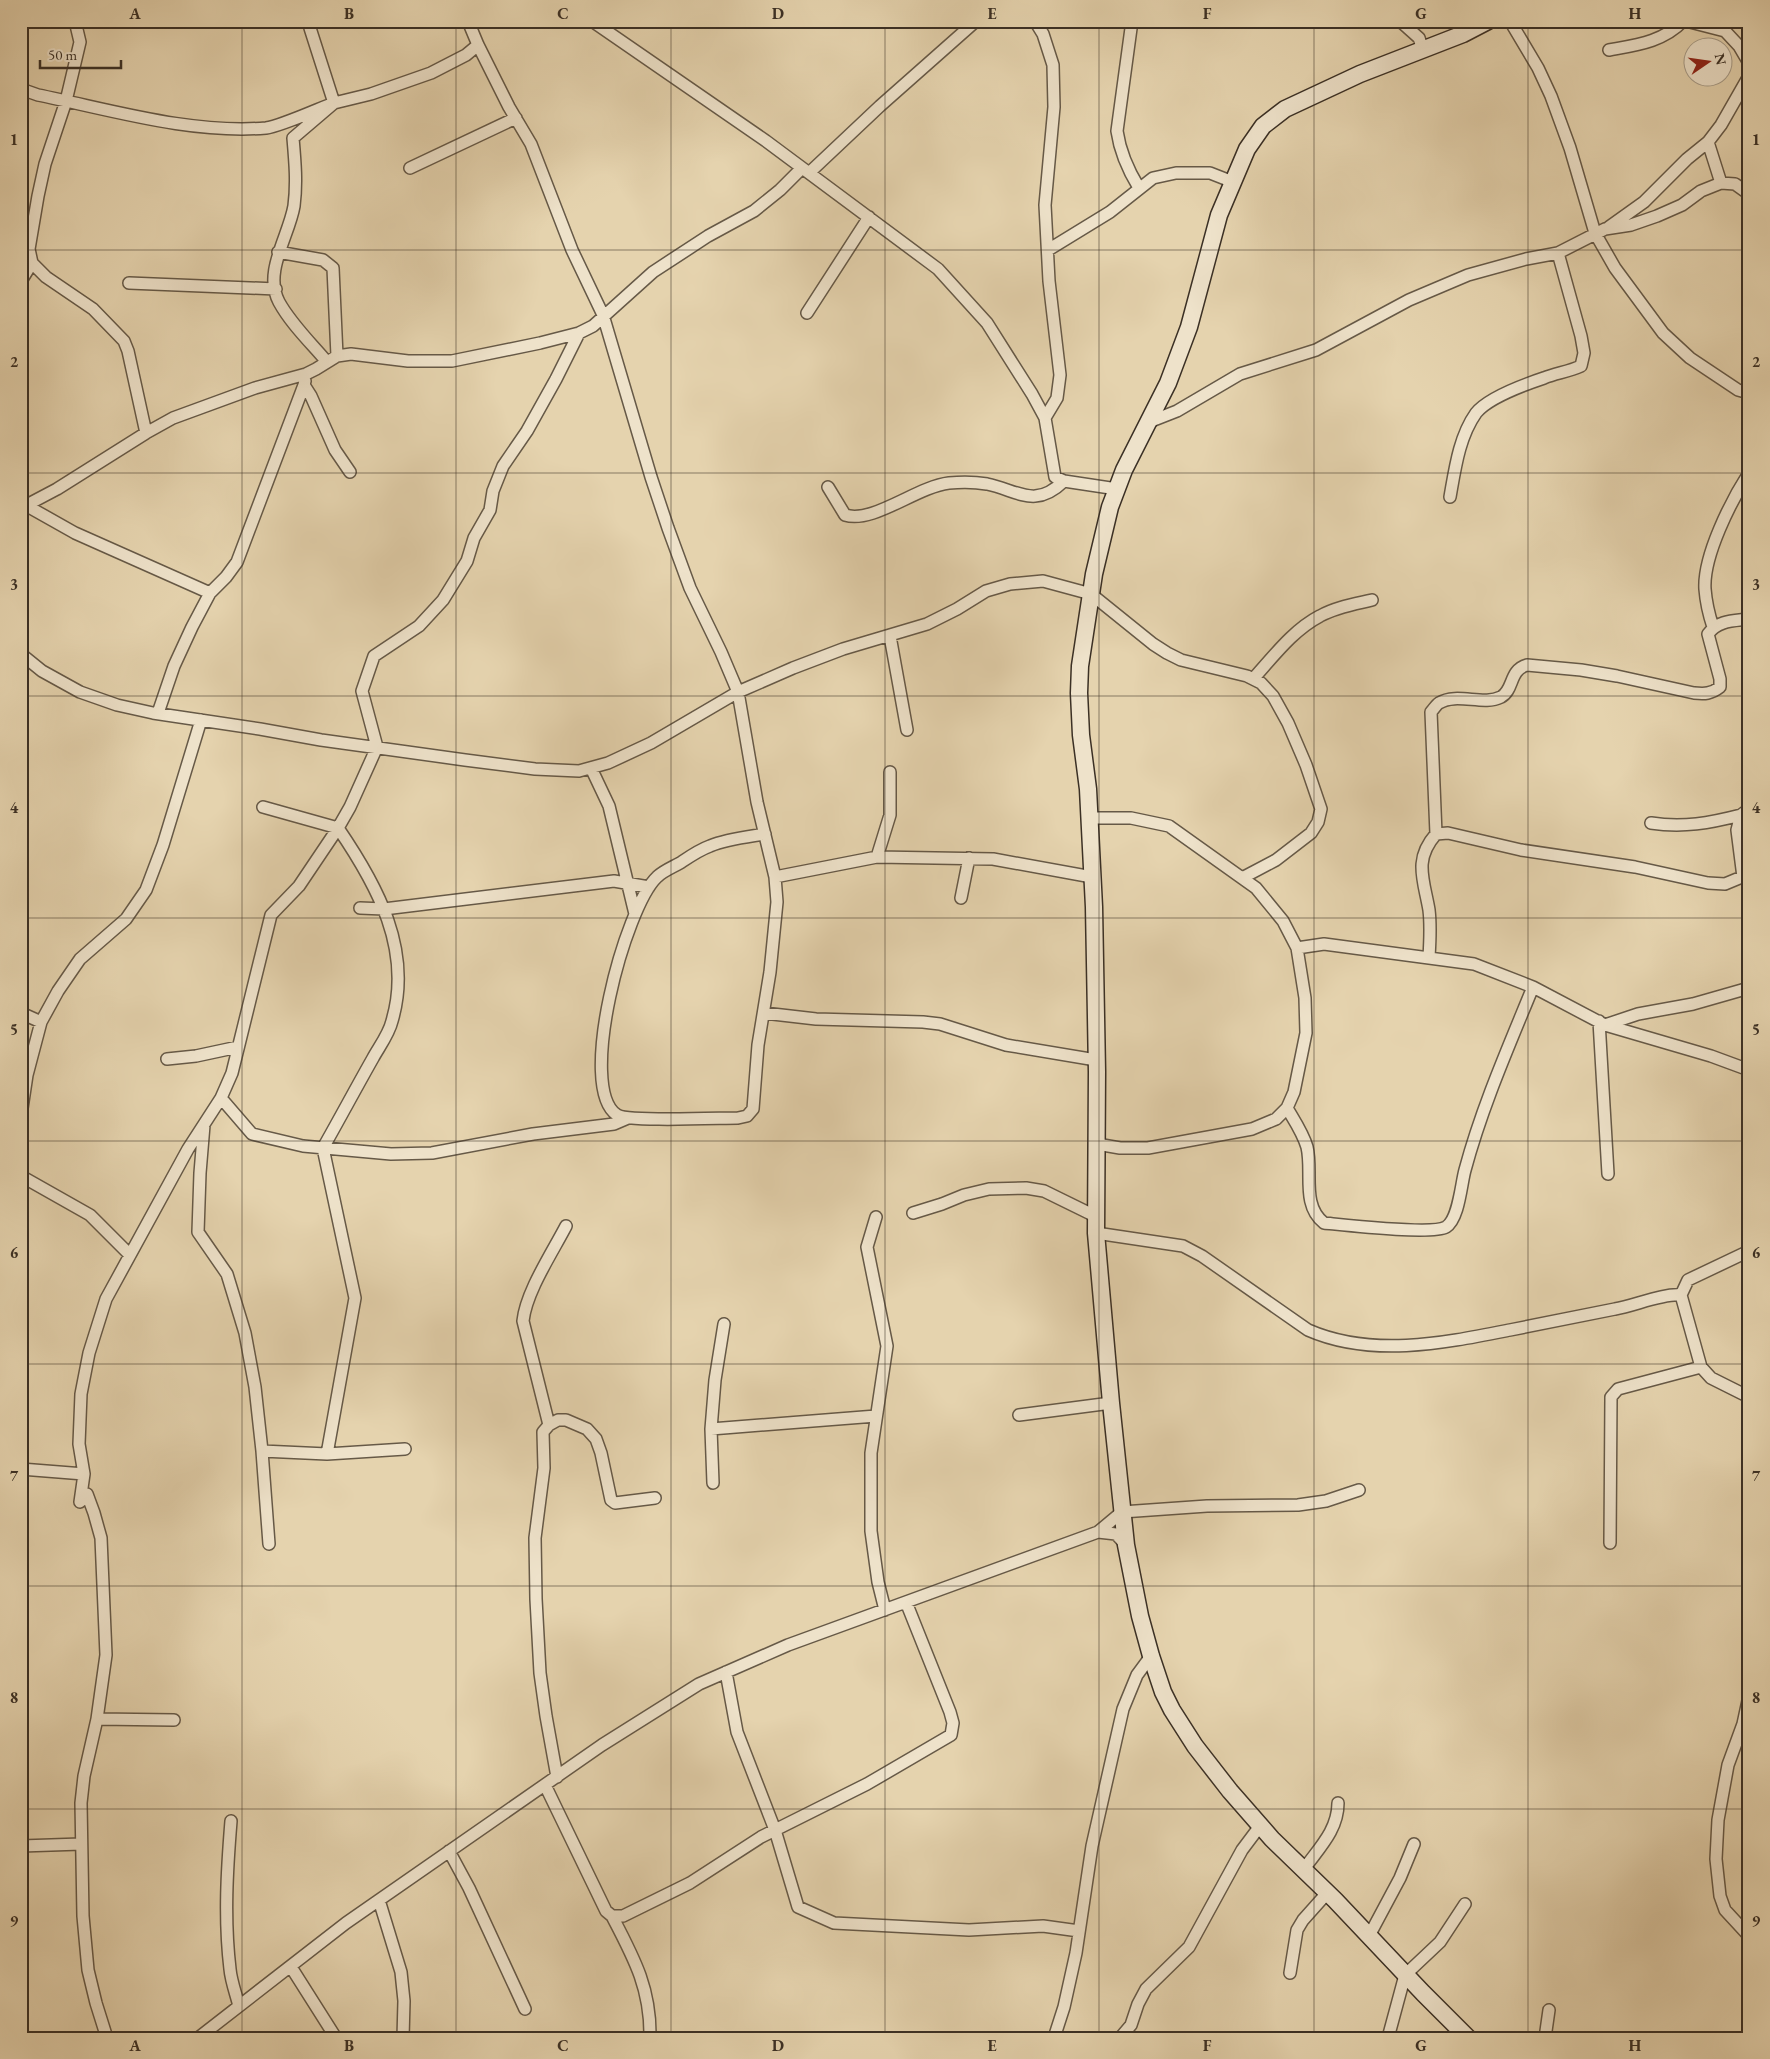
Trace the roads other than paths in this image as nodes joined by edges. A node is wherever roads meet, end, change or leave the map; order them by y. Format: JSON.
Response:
{"nodes":[{"id":1,"x":75,"y":21,"type":"edge"},
{"id":2,"x":310,"y":21,"type":"edge"},
{"id":3,"x":468,"y":21,"type":"edge"},
{"id":4,"x":592,"y":21,"type":"edge"},
{"id":5,"x":1035,"y":21,"type":"edge"},
{"id":6,"x":1132,"y":21,"type":"edge"},
{"id":7,"x":1400,"y":21,"type":"edge"},
{"id":8,"x":1488,"y":21,"type":"edge"},
{"id":9,"x":1510,"y":21,"type":"edge"},
{"id":10,"x":1685,"y":21,"type":"edge"},
{"id":11,"x":970,"y":23,"type":"edge"},
{"id":12,"x":478,"y":45,"type":"junction"},
{"id":13,"x":1423,"y":50,"type":"junction"},
{"id":14,"x":1608,"y":50,"type":"dead end"},
{"id":15,"x":1749,"y":63,"type":"edge"},
{"id":16,"x":1749,"y":76,"type":"edge"},
{"id":17,"x":21,"y":89,"type":"edge"},
{"id":18,"x":66,"y":101,"type":"junction"},
{"id":19,"x":334,"y":103,"type":"junction"},
{"id":20,"x":516,"y":118,"type":"junction"},
{"id":21,"x":1708,"y":142,"type":"junction"},
{"id":22,"x":410,"y":168,"type":"dead end"},
{"id":23,"x":806,"y":170,"type":"junction"},
{"id":24,"x":1233,"y":182,"type":"junction"},
{"id":25,"x":1721,"y":183,"type":"junction"},
{"id":26,"x":1139,"y":188,"type":"junction"},
{"id":27,"x":1749,"y":194,"type":"edge"},
{"id":28,"x":869,"y":217,"type":"junction"},
{"id":29,"x":1600,"y":231,"type":"junction"},
{"id":30,"x":1048,"y":250,"type":"junction"},
{"id":31,"x":278,"y":252,"type":"junction"},
{"id":32,"x":1558,"y":253,"type":"junction"},
{"id":33,"x":32,"y":263,"type":"junction"},
{"id":34,"x":21,"y":281,"type":"edge"},
{"id":35,"x":129,"y":283,"type":"dead end"},
{"id":36,"x":276,"y":289,"type":"junction"},
{"id":37,"x":807,"y":313,"type":"dead end"},
{"id":38,"x":603,"y":315,"type":"junction"},
{"id":39,"x":579,"y":333,"type":"junction"},
{"id":40,"x":332,"y":359,"type":"junction"},
{"id":41,"x":305,"y":380,"type":"junction"},
{"id":42,"x":1749,"y":394,"type":"edge"},
{"id":43,"x":1045,"y":418,"type":"junction"},
{"id":44,"x":1149,"y":422,"type":"junction"},
{"id":45,"x":146,"y":433,"type":"junction"},
{"id":46,"x":350,"y":472,"type":"dead end"},
{"id":47,"x":1749,"y":473,"type":"edge"},
{"id":48,"x":1064,"y":481,"type":"junction"},
{"id":49,"x":828,"y":487,"type":"dead end"},
{"id":50,"x":1117,"y":489,"type":"junction"},
{"id":51,"x":1450,"y":497,"type":"dead end"},
{"id":52,"x":24,"y":507,"type":"edge"},
{"id":53,"x":210,"y":593,"type":"junction"},
{"id":54,"x":1091,"y":594,"type":"junction"},
{"id":55,"x":1372,"y":600,"type":"dead end"},
{"id":56,"x":1749,"y":619,"type":"edge"},
{"id":57,"x":1713,"y":627,"type":"junction"},
{"id":58,"x":890,"y":636,"type":"junction"},
{"id":59,"x":21,"y":654,"type":"edge"},
{"id":60,"x":1252,"y":679,"type":"junction"},
{"id":61,"x":738,"y":692,"type":"junction"},
{"id":62,"x":158,"y":713,"type":"junction"},
{"id":63,"x":201,"y":720,"type":"junction"},
{"id":64,"x":907,"y":730,"type":"dead end"},
{"id":65,"x":376,"y":747,"type":"junction"},
{"id":66,"x":591,"y":768,"type":"junction"},
{"id":67,"x":890,"y":772,"type":"dead end"},
{"id":68,"x":264,"y":807,"type":"dead end"},
{"id":69,"x":1745,"y":812,"type":"edge"},
{"id":70,"x":1089,"y":818,"type":"junction"},
{"id":71,"x":1652,"y":823,"type":"dead end"},
{"id":72,"x":338,"y":828,"type":"junction"},
{"id":73,"x":765,"y":834,"type":"junction"},
{"id":74,"x":1436,"y":834,"type":"junction"},
{"id":75,"x":877,"y":856,"type":"junction"},
{"id":76,"x":969,"y":858,"type":"junction"},
{"id":77,"x":1746,"y":876,"type":"edge"},
{"id":78,"x":775,"y":877,"type":"junction"},
{"id":79,"x":1092,"y":877,"type":"junction"},
{"id":80,"x":1242,"y":878,"type":"junction"},
{"id":81,"x":627,"y":883,"type":"junction"},
{"id":82,"x":650,"y":887,"type":"junction"},
{"id":83,"x":961,"y":898,"type":"dead end"},
{"id":84,"x":360,"y":908,"type":"dead end"},
{"id":85,"x":384,"y":909,"type":"junction"},
{"id":86,"x":635,"y":914,"type":"junction"},
{"id":87,"x":1297,"y":948,"type":"junction"},
{"id":88,"x":1429,"y":957,"type":"junction"},
{"id":89,"x":1533,"y":987,"type":"junction"},
{"id":90,"x":1749,"y":988,"type":"edge"},
{"id":91,"x":21,"y":1012,"type":"edge"},
{"id":92,"x":764,"y":1013,"type":"junction"},
{"id":93,"x":41,"y":1022,"type":"junction"},
{"id":94,"x":1602,"y":1023,"type":"junction"},
{"id":95,"x":238,"y":1046,"type":"junction"},
{"id":96,"x":167,"y":1059,"type":"dead end"},
{"id":97,"x":1096,"y":1060,"type":"junction"},
{"id":98,"x":1749,"y":1070,"type":"edge"},
{"id":99,"x":221,"y":1098,"type":"junction"},
{"id":100,"x":1287,"y":1108,"type":"junction"},
{"id":101,"x":21,"y":1115,"type":"edge"},
{"id":102,"x":628,"y":1118,"type":"junction"},
{"id":103,"x":205,"y":1121,"type":"junction"},
{"id":104,"x":1097,"y":1144,"type":"junction"},
{"id":105,"x":324,"y":1148,"type":"junction"},
{"id":106,"x":1608,"y":1174,"type":"dead end"},
{"id":107,"x":21,"y":1176,"type":"edge"},
{"id":108,"x":913,"y":1212,"type":"dead end"},
{"id":109,"x":876,"y":1217,"type":"dead end"},
{"id":110,"x":1097,"y":1225,"type":"junction"},
{"id":111,"x":566,"y":1226,"type":"dead end"},
{"id":112,"x":1749,"y":1251,"type":"edge"},
{"id":113,"x":130,"y":1255,"type":"junction"},
{"id":114,"x":1681,"y":1295,"type":"junction"},
{"id":115,"x":724,"y":1324,"type":"dead end"},
{"id":116,"x":1701,"y":1367,"type":"junction"},
{"id":117,"x":1749,"y":1397,"type":"edge"},
{"id":118,"x":1111,"y":1403,"type":"junction"},
{"id":119,"x":1019,"y":1415,"type":"dead end"},
{"id":120,"x":876,"y":1416,"type":"junction"},
{"id":121,"x":549,"y":1425,"type":"junction"},
{"id":122,"x":711,"y":1429,"type":"junction"},
{"id":123,"x":405,"y":1449,"type":"dead end"},
{"id":124,"x":262,"y":1451,"type":"junction"},
{"id":125,"x":327,"y":1454,"type":"junction"},
{"id":126,"x":21,"y":1469,"type":"edge"},
{"id":127,"x":84,"y":1474,"type":"junction"},
{"id":128,"x":713,"y":1483,"type":"dead end"},
{"id":129,"x":1359,"y":1490,"type":"dead end"},
{"id":130,"x":655,"y":1498,"type":"dead end"},
{"id":131,"x":1122,"y":1512,"type":"junction"},
{"id":132,"x":1098,"y":1532,"type":"junction"},
{"id":133,"x":1610,"y":1543,"type":"dead end"},
{"id":134,"x":269,"y":1544,"type":"dead end"},
{"id":135,"x":1126,"y":1545,"type":"junction"},
{"id":136,"x":906,"y":1602,"type":"junction"},
{"id":137,"x":885,"y":1610,"type":"junction"},
{"id":138,"x":1151,"y":1656,"type":"junction"},
{"id":139,"x":726,"y":1672,"type":"junction"},
{"id":140,"x":1749,"y":1696,"type":"edge"},
{"id":141,"x":97,"y":1719,"type":"junction"},
{"id":142,"x":174,"y":1720,"type":"dead end"},
{"id":143,"x":557,"y":1777,"type":"junction"},
{"id":144,"x":545,"y":1785,"type":"junction"},
{"id":145,"x":1338,"y":1803,"type":"dead end"},
{"id":146,"x":231,"y":1821,"type":"dead end"},
{"id":147,"x":1260,"y":1826,"type":"junction"},
{"id":148,"x":775,"y":1830,"type":"junction"},
{"id":149,"x":81,"y":1844,"type":"junction"},
{"id":150,"x":1414,"y":1844,"type":"dead end"},
{"id":151,"x":21,"y":1846,"type":"edge"},
{"id":152,"x":450,"y":1851,"type":"junction"},
{"id":153,"x":1304,"y":1869,"type":"junction"},
{"id":154,"x":1328,"y":1892,"type":"junction"},
{"id":155,"x":379,"y":1900,"type":"junction"},
{"id":156,"x":1465,"y":1904,"type":"dead end"},
{"id":157,"x":612,"y":1916,"type":"junction"},
{"id":158,"x":1079,"y":1931,"type":"junction"},
{"id":159,"x":1369,"y":1936,"type":"junction"},
{"id":160,"x":1749,"y":1936,"type":"edge"},
{"id":161,"x":291,"y":1967,"type":"junction"},
{"id":162,"x":1290,"y":1973,"type":"dead end"},
{"id":163,"x":1405,"y":1975,"type":"junction"},
{"id":164,"x":239,"y":2006,"type":"junction"},
{"id":165,"x":525,"y":2009,"type":"dead end"},
{"id":166,"x":1549,"y":2010,"type":"dead end"},
{"id":167,"x":107,"y":2038,"type":"edge"},
{"id":168,"x":198,"y":2038,"type":"edge"},
{"id":169,"x":336,"y":2038,"type":"edge"},
{"id":170,"x":403,"y":2038,"type":"edge"},
{"id":171,"x":650,"y":2038,"type":"edge"},
{"id":172,"x":1054,"y":2038,"type":"edge"},
{"id":173,"x":1120,"y":2038,"type":"edge"},
{"id":174,"x":1388,"y":2038,"type":"edge"},
{"id":175,"x":1468,"y":2038,"type":"edge"},
{"id":176,"x":1544,"y":2038,"type":"edge"}],
"edges":[{"from":1,"to":18,"type":"street"},
{"from":2,"to":19,"type":"street"},
{"from":3,"to":12,"type":"street"},
{"from":4,"to":23,"type":"street"},
{"from":5,"to":30,"type":"street"},
{"from":6,"to":26,"type":"street"},
{"from":7,"to":13,"type":"street"},
{"from":8,"to":13,"type":"main road"},
{"from":9,"to":29,"type":"street"},
{"from":10,"to":14,"type":"street"},
{"from":10,"to":15,"type":"street"},
{"from":11,"to":23,"type":"street"},
{"from":12,"to":19,"type":"street"},
{"from":12,"to":20,"type":"street"},
{"from":13,"to":24,"type":"main road"},
{"from":16,"to":21,"type":"street"},
{"from":17,"to":18,"type":"street"},
{"from":18,"to":19,"type":"street"},
{"from":18,"to":33,"type":"street"},
{"from":19,"to":31,"type":"street"},
{"from":20,"to":22,"type":"street"},
{"from":20,"to":38,"type":"street"},
{"from":21,"to":25,"type":"street"},
{"from":21,"to":29,"type":"street"},
{"from":23,"to":28,"type":"street"},
{"from":23,"to":38,"type":"street"},
{"from":24,"to":26,"type":"street"},
{"from":24,"to":44,"type":"main road"},
{"from":25,"to":27,"type":"street"},
{"from":25,"to":29,"type":"street"},
{"from":26,"to":30,"type":"street"},
{"from":28,"to":37,"type":"street"},
{"from":28,"to":43,"type":"street"},
{"from":29,"to":32,"type":"street"},
{"from":29,"to":42,"type":"street"},
{"from":30,"to":43,"type":"street"},
{"from":31,"to":36,"type":"street"},
{"from":31,"to":40,"type":"street"},
{"from":32,"to":44,"type":"street"},
{"from":32,"to":51,"type":"street"},
{"from":33,"to":34,"type":"street"},
{"from":33,"to":45,"type":"street"},
{"from":35,"to":36,"type":"street"},
{"from":36,"to":40,"type":"street"},
{"from":38,"to":39,"type":"street"},
{"from":38,"to":61,"type":"street"},
{"from":39,"to":40,"type":"street"},
{"from":39,"to":65,"type":"street"},
{"from":40,"to":41,"type":"street"},
{"from":41,"to":45,"type":"street"},
{"from":41,"to":46,"type":"street"},
{"from":41,"to":53,"type":"street"},
{"from":43,"to":48,"type":"street"},
{"from":44,"to":50,"type":"main road"},
{"from":45,"to":52,"type":"street"},
{"from":47,"to":57,"type":"street"},
{"from":48,"to":49,"type":"street"},
{"from":48,"to":50,"type":"street"},
{"from":50,"to":54,"type":"main road"},
{"from":52,"to":53,"type":"street"},
{"from":53,"to":62,"type":"street"},
{"from":54,"to":58,"type":"street"},
{"from":54,"to":60,"type":"street"},
{"from":54,"to":70,"type":"main road"},
{"from":55,"to":60,"type":"street"},
{"from":56,"to":57,"type":"street"},
{"from":57,"to":74,"type":"street"},
{"from":58,"to":61,"type":"street"},
{"from":58,"to":64,"type":"street"},
{"from":59,"to":62,"type":"street"},
{"from":60,"to":80,"type":"street"},
{"from":61,"to":66,"type":"street"},
{"from":61,"to":73,"type":"street"},
{"from":62,"to":63,"type":"street"},
{"from":63,"to":65,"type":"street"},
{"from":63,"to":93,"type":"street"},
{"from":65,"to":66,"type":"street"},
{"from":65,"to":72,"type":"street"},
{"from":66,"to":81,"type":"street"},
{"from":67,"to":75,"type":"street"},
{"from":68,"to":72,"type":"street"},
{"from":69,"to":71,"type":"street"},
{"from":69,"to":77,"type":"street"},
{"from":70,"to":79,"type":"main road"},
{"from":70,"to":80,"type":"street"},
{"from":72,"to":85,"type":"street"},
{"from":72,"to":95,"type":"street"},
{"from":73,"to":78,"type":"street"},
{"from":73,"to":82,"type":"street"},
{"from":74,"to":77,"type":"street"},
{"from":74,"to":88,"type":"street"},
{"from":75,"to":76,"type":"street"},
{"from":75,"to":78,"type":"street"},
{"from":76,"to":79,"type":"street"},
{"from":76,"to":83,"type":"street"},
{"from":78,"to":92,"type":"street"},
{"from":79,"to":97,"type":"main road"},
{"from":80,"to":87,"type":"street"},
{"from":81,"to":82,"type":"street"},
{"from":81,"to":85,"type":"street"},
{"from":81,"to":86,"type":"street"},
{"from":82,"to":86,"type":"street"},
{"from":84,"to":85,"type":"street"},
{"from":85,"to":105,"type":"street"},
{"from":86,"to":102,"type":"street"},
{"from":87,"to":88,"type":"street"},
{"from":87,"to":100,"type":"street"},
{"from":88,"to":89,"type":"street"},
{"from":89,"to":94,"type":"street"},
{"from":89,"to":100,"type":"street"},
{"from":90,"to":94,"type":"street"},
{"from":91,"to":93,"type":"street"},
{"from":92,"to":97,"type":"street"},
{"from":92,"to":102,"type":"street"},
{"from":93,"to":101,"type":"street"},
{"from":94,"to":98,"type":"street"},
{"from":94,"to":106,"type":"street"},
{"from":95,"to":96,"type":"street"},
{"from":95,"to":99,"type":"street"},
{"from":97,"to":104,"type":"main road"},
{"from":99,"to":103,"type":"street"},
{"from":99,"to":105,"type":"street"},
{"from":100,"to":104,"type":"street"},
{"from":102,"to":105,"type":"street"},
{"from":103,"to":113,"type":"street"},
{"from":103,"to":124,"type":"street"},
{"from":104,"to":110,"type":"main road"},
{"from":105,"to":125,"type":"street"},
{"from":107,"to":113,"type":"street"},
{"from":108,"to":110,"type":"street"},
{"from":109,"to":120,"type":"street"},
{"from":110,"to":114,"type":"street"},
{"from":110,"to":118,"type":"main road"},
{"from":111,"to":121,"type":"street"},
{"from":112,"to":114,"type":"street"},
{"from":113,"to":127,"type":"street"},
{"from":114,"to":116,"type":"street"},
{"from":115,"to":122,"type":"street"},
{"from":116,"to":117,"type":"street"},
{"from":116,"to":133,"type":"street"},
{"from":118,"to":119,"type":"street"},
{"from":118,"to":131,"type":"main road"},
{"from":120,"to":122,"type":"street"},
{"from":120,"to":137,"type":"street"},
{"from":121,"to":130,"type":"street"},
{"from":121,"to":143,"type":"street"},
{"from":122,"to":128,"type":"street"},
{"from":123,"to":125,"type":"street"},
{"from":124,"to":125,"type":"street"},
{"from":124,"to":134,"type":"street"},
{"from":126,"to":127,"type":"street"},
{"from":127,"to":141,"type":"street"},
{"from":129,"to":131,"type":"street"},
{"from":131,"to":132,"type":"street"},
{"from":131,"to":135,"type":"main road"},
{"from":132,"to":135,"type":"street"},
{"from":132,"to":136,"type":"street"},
{"from":135,"to":138,"type":"main road"},
{"from":136,"to":137,"type":"street"},
{"from":136,"to":148,"type":"street"},
{"from":137,"to":139,"type":"street"},
{"from":138,"to":147,"type":"main road"},
{"from":138,"to":158,"type":"street"},
{"from":139,"to":143,"type":"street"},
{"from":139,"to":148,"type":"street"},
{"from":140,"to":160,"type":"street"},
{"from":141,"to":142,"type":"street"},
{"from":141,"to":149,"type":"street"},
{"from":143,"to":144,"type":"street"},
{"from":144,"to":152,"type":"street"},
{"from":144,"to":157,"type":"street"},
{"from":145,"to":153,"type":"street"},
{"from":146,"to":164,"type":"street"},
{"from":147,"to":153,"type":"main road"},
{"from":147,"to":173,"type":"street"},
{"from":148,"to":157,"type":"street"},
{"from":148,"to":158,"type":"street"},
{"from":149,"to":151,"type":"street"},
{"from":149,"to":167,"type":"street"},
{"from":150,"to":159,"type":"street"},
{"from":152,"to":155,"type":"street"},
{"from":152,"to":165,"type":"street"},
{"from":153,"to":154,"type":"main road"},
{"from":154,"to":159,"type":"main road"},
{"from":154,"to":162,"type":"street"},
{"from":155,"to":161,"type":"street"},
{"from":155,"to":170,"type":"street"},
{"from":156,"to":163,"type":"street"},
{"from":157,"to":171,"type":"street"},
{"from":158,"to":172,"type":"street"},
{"from":159,"to":163,"type":"main road"},
{"from":161,"to":164,"type":"street"},
{"from":161,"to":169,"type":"street"},
{"from":163,"to":174,"type":"street"},
{"from":163,"to":175,"type":"main road"},
{"from":164,"to":168,"type":"street"},
{"from":166,"to":176,"type":"street"}]}
